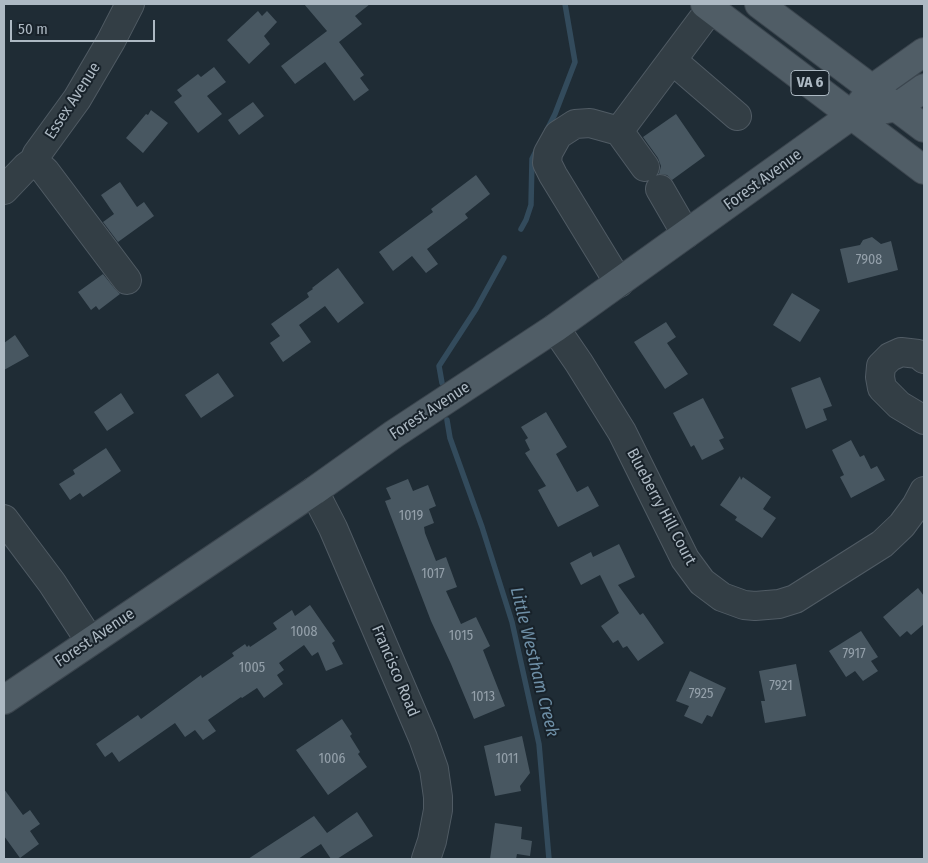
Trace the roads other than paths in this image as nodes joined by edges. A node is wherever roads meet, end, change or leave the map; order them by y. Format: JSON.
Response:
{"nodes":[{"id":1,"x":130,"y":4,"type":"edge"},
{"id":2,"x":759,"y":4,"type":"edge"},
{"id":3,"x":708,"y":6,"type":"edge"},
{"id":4,"x":787,"y":25,"type":"junction"},
{"id":5,"x":768,"y":51,"type":"junction"},
{"id":6,"x":924,"y":52,"type":"edge"},
{"id":7,"x":672,"y":60,"type":"junction"},
{"id":8,"x":924,"y":88,"type":"edge"},
{"id":9,"x":872,"y":89,"type":"junction"},
{"id":10,"x":897,"y":107,"type":"junction"},
{"id":11,"x":737,"y":116,"type":"dead end"},
{"id":12,"x":852,"y":116,"type":"junction"},
{"id":13,"x":924,"y":128,"type":"edge"},
{"id":14,"x":620,"y":131,"type":"junction"},
{"id":15,"x":34,"y":161,"type":"junction"},
{"id":16,"x":924,"y":170,"type":"edge"},
{"id":17,"x":4,"y":190,"type":"edge"},
{"id":18,"x":686,"y":234,"type":"junction"},
{"id":19,"x":126,"y":280,"type":"dead end"},
{"id":20,"x":619,"y":283,"type":"junction"},
{"id":21,"x":555,"y":328,"type":"junction"},
{"id":22,"x":924,"y":359,"type":"edge"},
{"id":23,"x":924,"y":420,"type":"edge"},
{"id":24,"x":314,"y":491,"type":"junction"},
{"id":25,"x":924,"y":491,"type":"edge"},
{"id":26,"x":4,"y":519,"type":"edge"},
{"id":27,"x":90,"y":641,"type":"junction"},
{"id":28,"x":4,"y":700,"type":"edge"},
{"id":29,"x":426,"y":859,"type":"edge"}],
"edges":[{"from":1,"to":15,"type":"street","name":"Essex Avenue"},
{"from":2,"to":4,"type":"main road","number":"VA 6"},
{"from":3,"to":5,"type":"main road","number":"VA 6"},
{"from":3,"to":7,"type":"street"},
{"from":4,"to":5,"type":"street"},
{"from":4,"to":9,"type":"main road","number":"VA 6"},
{"from":5,"to":12,"type":"main road","number":"VA 6"},
{"from":6,"to":9,"type":"main road","name":"Forest Avenue"},
{"from":7,"to":11,"type":"street"},
{"from":7,"to":14,"type":"street"},
{"from":8,"to":10,"type":"main road","name":"Forest Avenue"},
{"from":9,"to":10,"type":"main road","number":"VA 6"},
{"from":9,"to":12,"type":"main road","name":"Forest Avenue"},
{"from":10,"to":12,"type":"main road","name":"Forest Avenue"},
{"from":10,"to":13,"type":"main road","number":"VA 6"},
{"from":12,"to":16,"type":"main road","number":"VA 6"},
{"from":12,"to":18,"type":"main road","name":"Forest Avenue"},
{"from":14,"to":18,"type":"street"},
{"from":14,"to":20,"type":"street"},
{"from":15,"to":17,"type":"street","name":"Essex Avenue"},
{"from":15,"to":19,"type":"street"},
{"from":18,"to":20,"type":"main road","name":"Forest Avenue"},
{"from":20,"to":21,"type":"main road","name":"Forest Avenue"},
{"from":21,"to":24,"type":"main road","name":"Forest Avenue"},
{"from":21,"to":25,"type":"street","name":"Blueberry Hill Court"},
{"from":22,"to":23,"type":"street"},
{"from":24,"to":27,"type":"main road","name":"Forest Avenue"},
{"from":24,"to":29,"type":"street","name":"Francisco Road"},
{"from":26,"to":27,"type":"street"},
{"from":27,"to":28,"type":"main road","name":"Forest Avenue"}]}
